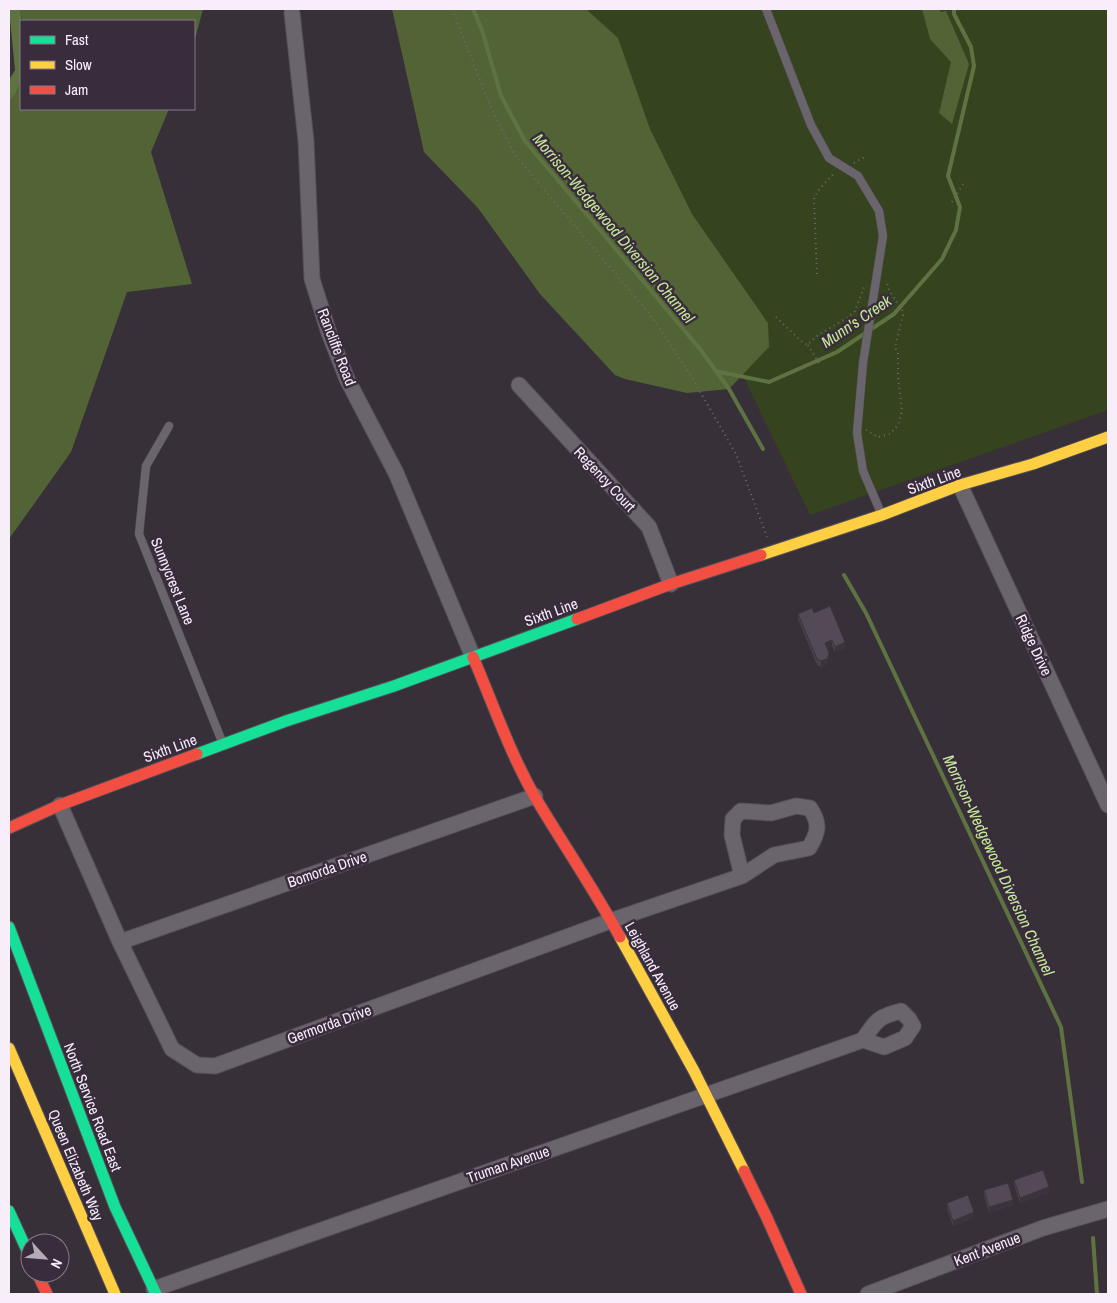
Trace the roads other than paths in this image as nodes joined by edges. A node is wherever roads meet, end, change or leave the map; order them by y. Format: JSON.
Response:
{"nodes":[{"id":1,"x":766,"y":9,"type":"edge"},
{"id":2,"x":292,"y":14,"type":"dead end"},
{"id":3,"x":519,"y":385,"type":"dead end"},
{"id":4,"x":169,"y":426,"type":"dead end"},
{"id":5,"x":1108,"y":437,"type":"edge"},
{"id":6,"x":960,"y":486,"type":"junction"},
{"id":7,"x":882,"y":515,"type":"junction"},
{"id":8,"x":671,"y":584,"type":"junction"},
{"id":9,"x":473,"y":657,"type":"junction"},
{"id":10,"x":223,"y":744,"type":"junction"},
{"id":11,"x":535,"y":796,"type":"junction"},
{"id":12,"x":60,"y":805,"type":"junction"},
{"id":13,"x":1108,"y":805,"type":"edge"},
{"id":14,"x":9,"y":828,"type":"edge"},
{"id":15,"x":742,"y":876,"type":"junction"},
{"id":16,"x":610,"y":921,"type":"junction"},
{"id":17,"x":9,"y":927,"type":"edge"},
{"id":18,"x":120,"y":942,"type":"junction"},
{"id":19,"x":863,"y":1040,"type":"dead end"},
{"id":20,"x":9,"y":1048,"type":"edge"},
{"id":21,"x":706,"y":1095,"type":"junction"},
{"id":22,"x":1108,"y":1209,"type":"edge"},
{"id":23,"x":9,"y":1211,"type":"edge"},
{"id":24,"x":20,"y":1235,"type":"edge"},
{"id":25,"x":155,"y":1292,"type":"edge"},
{"id":26,"x":116,"y":1294,"type":"edge"},
{"id":27,"x":801,"y":1294,"type":"edge"},
{"id":28,"x":868,"y":1294,"type":"edge"}],
"edges":[{"from":1,"to":7,"type":"lane"},
{"from":2,"to":9,"type":"street","name":"Rancliffe Road"},
{"from":3,"to":8,"type":"street","name":"Regency Court"},
{"from":4,"to":10,"type":"lane","name":"Sunnycrest Lane"},
{"from":5,"to":6,"type":"main road","name":"Sixth Line"},
{"from":6,"to":7,"type":"main road","name":"Sixth Line"},
{"from":6,"to":13,"type":"street","name":"Ridge Drive"},
{"from":7,"to":8,"type":"main road","name":"Sixth Line"},
{"from":8,"to":9,"type":"main road","name":"Sixth Line"},
{"from":9,"to":10,"type":"main road","name":"Sixth Line"},
{"from":9,"to":11,"type":"main road","name":"Leighland Avenue"},
{"from":10,"to":12,"type":"main road","name":"Sixth Line"},
{"from":11,"to":16,"type":"main road","name":"Leighland Avenue"},
{"from":11,"to":18,"type":"street","name":"Bomorda Drive"},
{"from":12,"to":14,"type":"main road","name":"Sixth Line"},
{"from":12,"to":18,"type":"street","name":"Germorda Drive"},
{"from":15,"to":15,"type":"street","name":"Germorda Drive"},
{"from":15,"to":16,"type":"street","name":"Germorda Drive"},
{"from":16,"to":18,"type":"street","name":"Germorda Drive"},
{"from":16,"to":21,"type":"main road","name":"Leighland Avenue"},
{"from":17,"to":25,"type":"main road","name":"North Service Road East"},
{"from":19,"to":21,"type":"street","name":"Truman Avenue"},
{"from":20,"to":26,"type":"main road","name":"Queen Elizabeth Way"},
{"from":21,"to":25,"type":"street","name":"Truman Avenue"},
{"from":21,"to":27,"type":"main road","name":"Leighland Avenue"},
{"from":22,"to":28,"type":"street","name":"Kent Avenue"},
{"from":23,"to":24,"type":"main road"}]}
